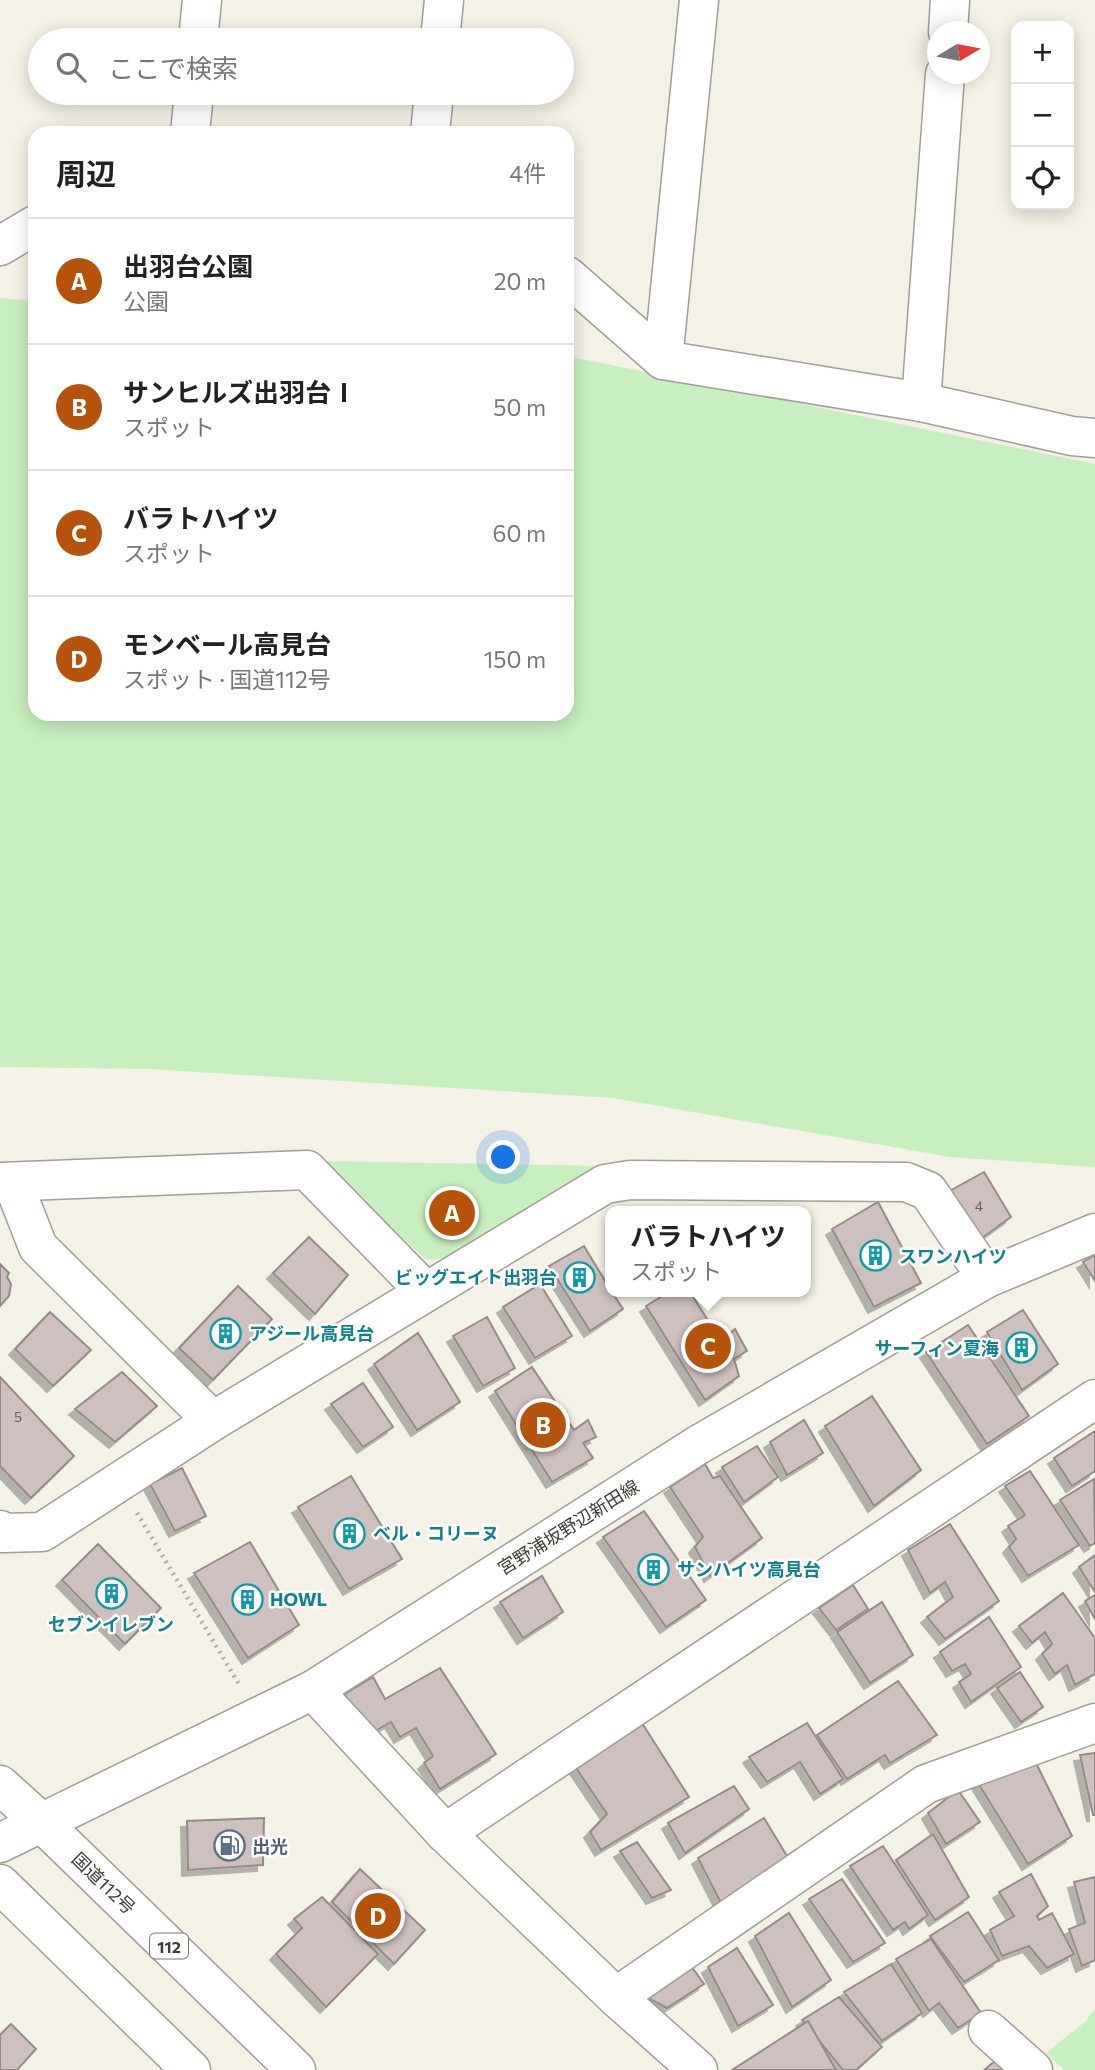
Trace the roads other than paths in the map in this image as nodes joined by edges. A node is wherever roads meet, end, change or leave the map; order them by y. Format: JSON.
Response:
{"nodes":[{"id":1,"x":202,"y":0,"type":"edge"},
{"id":2,"x":444,"y":0,"type":"edge"},
{"id":3,"x":699,"y":0,"type":"edge"},
{"id":4,"x":950,"y":0,"type":"edge"},
{"id":5,"x":949,"y":21,"type":"edge"},
{"id":6,"x":199,"y":28,"type":"edge"},
{"id":7,"x":441,"y":28,"type":"edge"},
{"id":8,"x":944,"y":84,"type":"edge"},
{"id":9,"x":193,"y":105,"type":"edge"},
{"id":10,"x":433,"y":105,"type":"edge"},
{"id":11,"x":191,"y":126,"type":"edge"},
{"id":12,"x":431,"y":126,"type":"edge"},
{"id":13,"x":28,"y":229,"type":"edge"},
{"id":14,"x":0,"y":246,"type":"edge"},
{"id":15,"x":574,"y":282,"type":"edge"},
{"id":16,"x":663,"y":360,"type":"junction"},
{"id":17,"x":921,"y":402,"type":"junction"},
{"id":18,"x":1095,"y":438,"type":"edge"},
{"id":19,"x":7,"y":1183,"type":"edge"},
{"id":20,"x":1095,"y":1233,"type":"edge"},
{"id":21,"x":987,"y":1278,"type":"junction"},
{"id":22,"x":426,"y":1292,"type":"junction"},
{"id":23,"x":1095,"y":1399,"type":"edge"},
{"id":24,"x":213,"y":1421,"type":"junction"},
{"id":25,"x":0,"y":1530,"type":"edge"},
{"id":26,"x":313,"y":1690,"type":"junction"},
{"id":27,"x":1095,"y":1723,"type":"edge"},
{"id":28,"x":0,"y":1785,"type":"edge"},
{"id":29,"x":41,"y":1822,"type":"junction"},
{"id":30,"x":445,"y":1833,"type":"junction"},
{"id":31,"x":0,"y":1843,"type":"edge"},
{"id":32,"x":0,"y":1870,"type":"edge"},
{"id":33,"x":0,"y":1884,"type":"edge"},
{"id":34,"x":616,"y":1997,"type":"junction"},
{"id":35,"x":988,"y":2030,"type":"dead end"},
{"id":36,"x":191,"y":2070,"type":"edge"},
{"id":37,"x":296,"y":2070,"type":"edge"},
{"id":38,"x":698,"y":2070,"type":"edge"},
{"id":39,"x":1034,"y":2070,"type":"edge"}],
"edges":[{"from":1,"to":6,"type":"main road"},
{"from":2,"to":7,"type":"main road"},
{"from":3,"to":16,"type":"main road"},
{"from":4,"to":5,"type":"main road"},
{"from":8,"to":17,"type":"main road"},
{"from":9,"to":11,"type":"main road"},
{"from":10,"to":12,"type":"main road"},
{"from":13,"to":14,"type":"main road"},
{"from":15,"to":16,"type":"main road"},
{"from":16,"to":17,"type":"main road"},
{"from":17,"to":18,"type":"main road"},
{"from":19,"to":22,"type":"main road"},
{"from":19,"to":24,"type":"main road"},
{"from":20,"to":21,"type":"main road","name":"宮野浦坂野辺新田線"},
{"from":21,"to":22,"type":"main road"},
{"from":21,"to":26,"type":"main road","name":"宮野浦坂野辺新田線"},
{"from":22,"to":24,"type":"main road"},
{"from":23,"to":30,"type":"main road"},
{"from":24,"to":25,"type":"main road"},
{"from":26,"to":29,"type":"main road","name":"宮野浦坂野辺新田線"},
{"from":26,"to":30,"type":"main road"},
{"from":27,"to":34,"type":"main road"},
{"from":28,"to":29,"type":"main road","name":"国道112号","number":"112"},
{"from":29,"to":31,"type":"main road","name":"宮野浦坂野辺新田線"},
{"from":29,"to":32,"type":"main road","name":"宮野浦坂野辺新田線"},
{"from":29,"to":37,"type":"main road","name":"国道112号","number":"112"},
{"from":30,"to":34,"type":"main road"},
{"from":33,"to":36,"type":"main road"},
{"from":34,"to":38,"type":"main road"},
{"from":35,"to":39,"type":"main road"}]}
